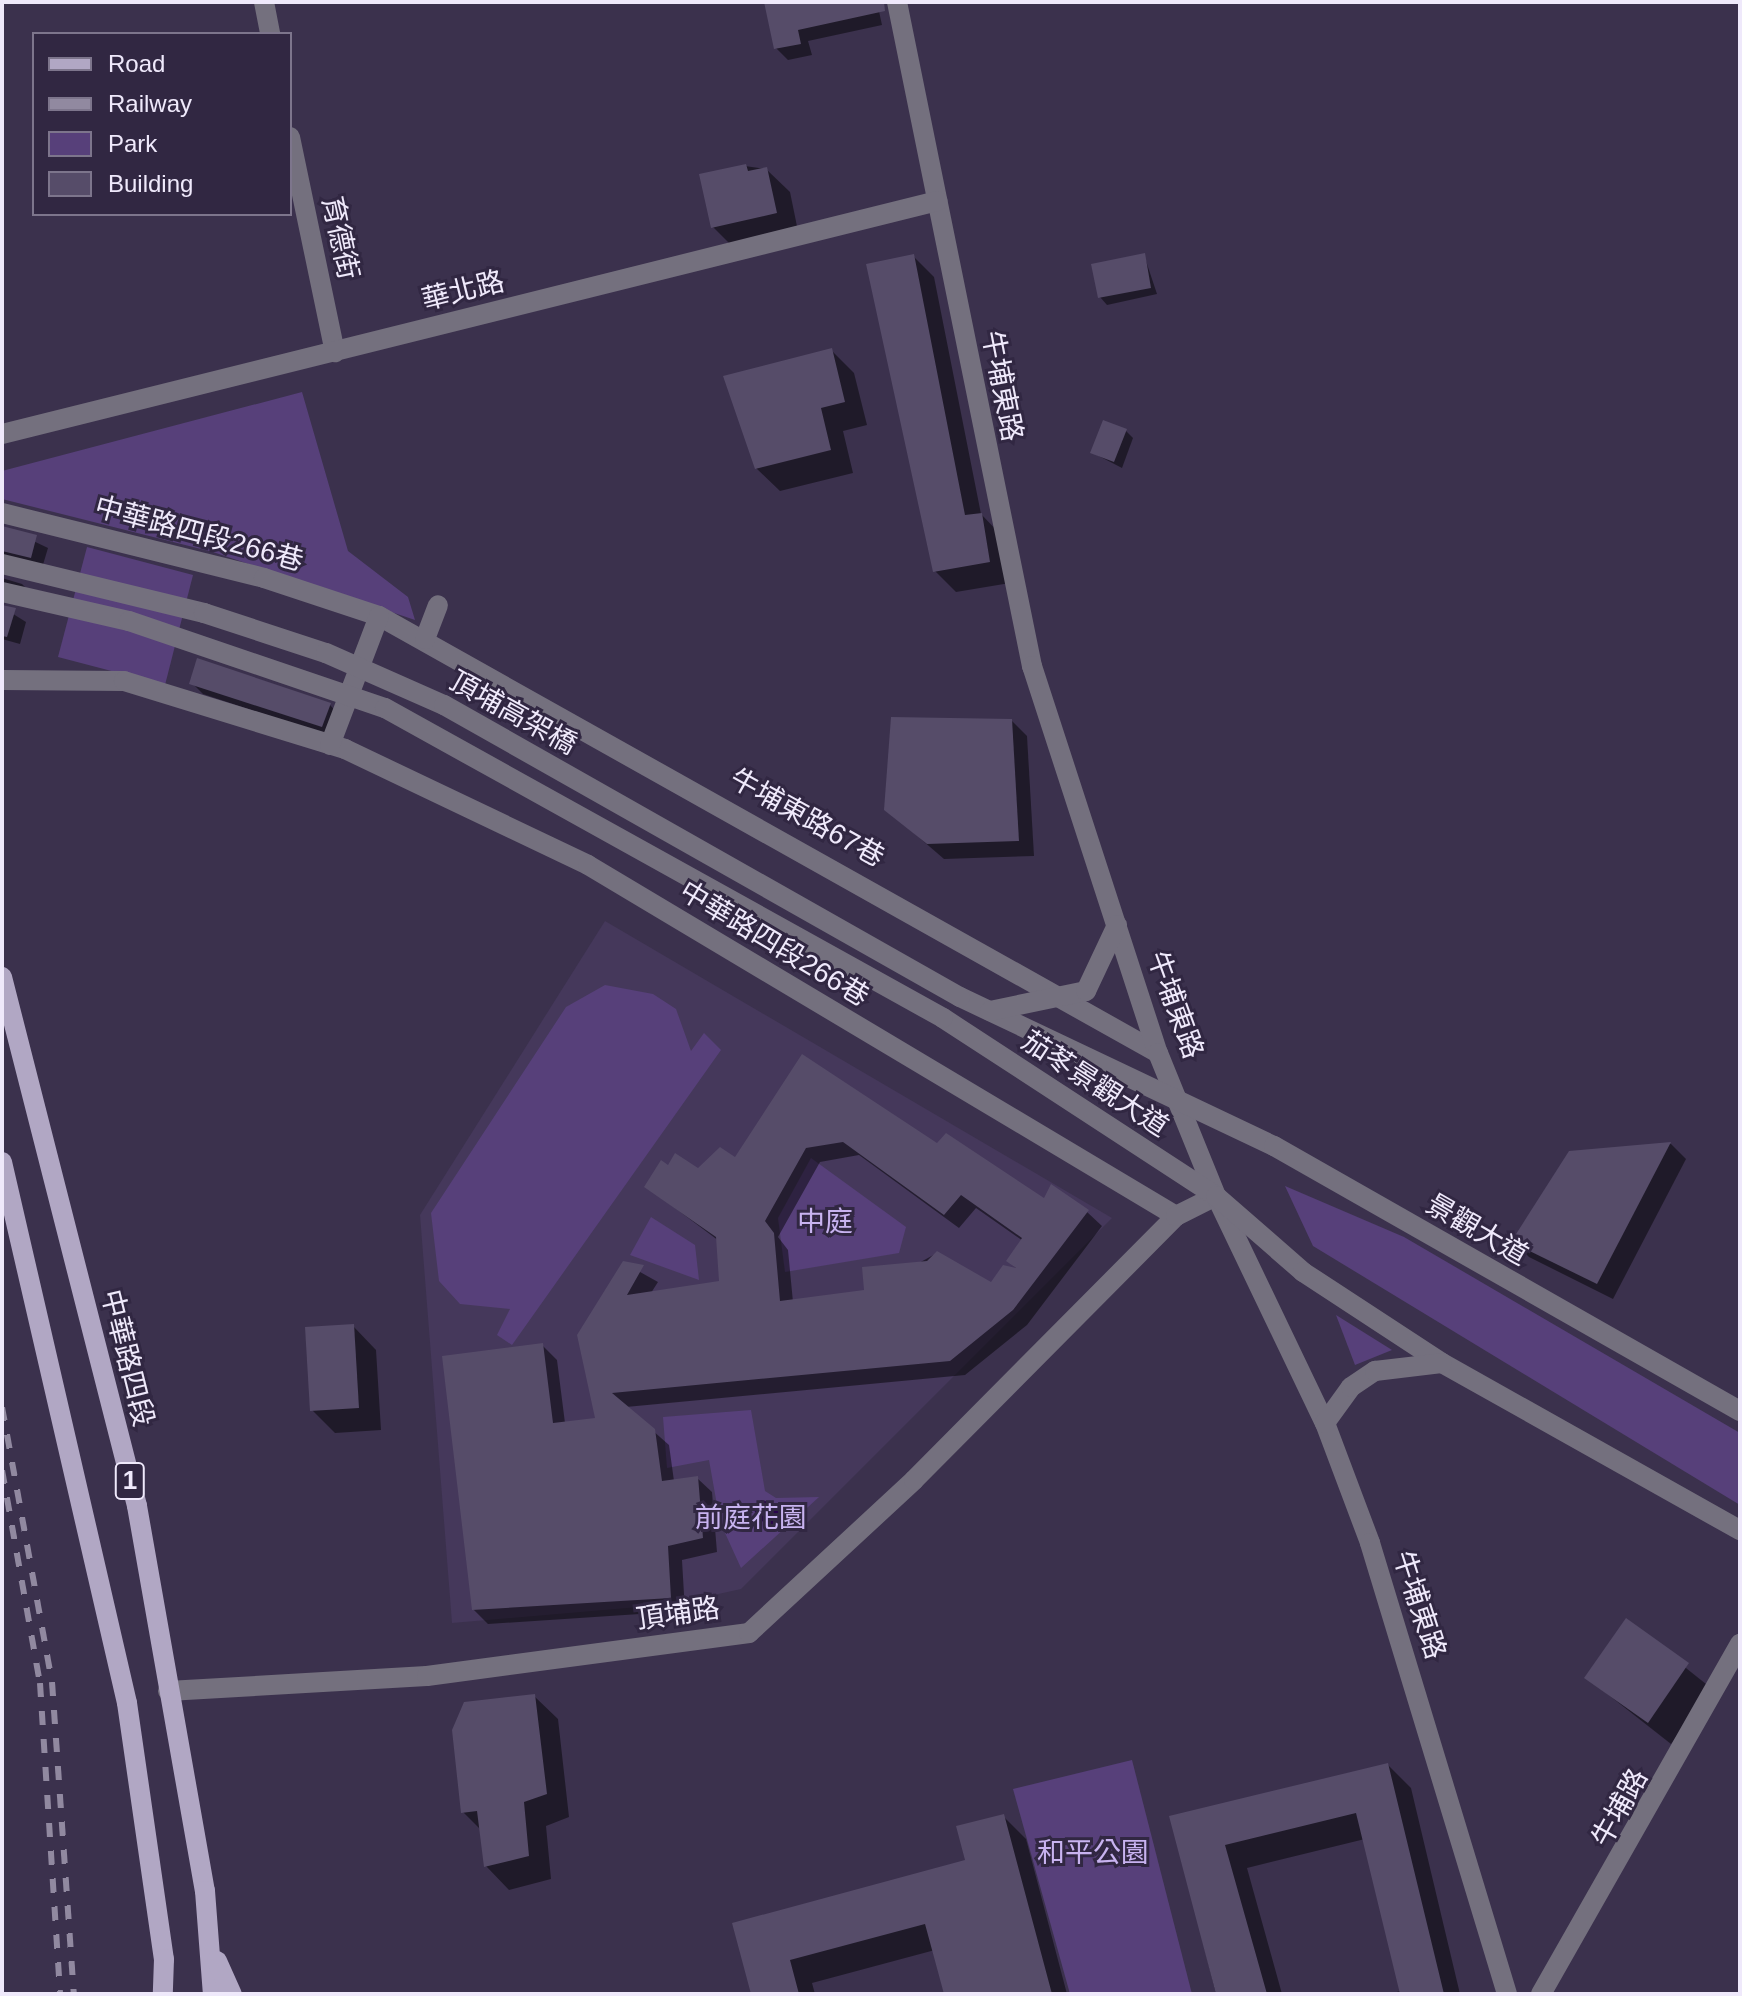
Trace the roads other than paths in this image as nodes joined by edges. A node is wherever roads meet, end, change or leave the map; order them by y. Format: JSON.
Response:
{"nodes":[{"id":1,"x":264,"y":2,"type":"edge"},
{"id":2,"x":897,"y":2,"type":"edge"},
{"id":3,"x":270,"y":32,"type":"edge"},
{"id":4,"x":292,"y":147,"type":"edge"},
{"id":5,"x":937,"y":201,"type":"junction"},
{"id":6,"x":335,"y":352,"type":"junction"},
{"id":7,"x":2,"y":434,"type":"edge"},
{"id":8,"x":2,"y":513,"type":"edge"},
{"id":9,"x":2,"y":564,"type":"edge"},
{"id":10,"x":2,"y":592,"type":"edge"},
{"id":11,"x":438,"y":605,"type":"dead end"},
{"id":12,"x":379,"y":616,"type":"junction"},
{"id":13,"x":425,"y":639,"type":"junction"},
{"id":14,"x":2,"y":680,"type":"edge"},
{"id":15,"x":330,"y":745,"type":"junction"},
{"id":16,"x":1117,"y":925,"type":"junction"},
{"id":17,"x":2,"y":977,"type":"edge"},
{"id":18,"x":960,"y":997,"type":"joint"},
{"id":19,"x":1068,"y":998,"type":"junction"},
{"id":20,"x":988,"y":1012,"type":"junction"},
{"id":21,"x":943,"y":1018,"type":"joint"},
{"id":22,"x":1158,"y":1053,"type":"junction"},
{"id":23,"x":1183,"y":1104,"type":"junction"},
{"id":24,"x":2,"y":1162,"type":"edge"},
{"id":25,"x":1216,"y":1196,"type":"junction"},
{"id":26,"x":1176,"y":1216,"type":"junction"},
{"id":27,"x":1442,"y":1363,"type":"junction"},
{"id":28,"x":1740,"y":1411,"type":"edge"},
{"id":29,"x":1325,"y":1423,"type":"junction"},
{"id":30,"x":1740,"y":1530,"type":"edge"},
{"id":31,"x":1740,"y":1644,"type":"edge"},
{"id":32,"x":168,"y":1691,"type":"junction"},
{"id":33,"x":214,"y":1956,"type":"junction"},
{"id":34,"x":163,"y":1994,"type":"edge"},
{"id":35,"x":213,"y":1994,"type":"edge"},
{"id":36,"x":232,"y":1994,"type":"edge"},
{"id":37,"x":1507,"y":1994,"type":"edge"},
{"id":38,"x":1541,"y":1994,"type":"edge"}],
"edges":[{"from":1,"to":3,"type":"street"},
{"from":2,"to":5,"type":"street","name":"牛埔東路"},
{"from":4,"to":6,"type":"street","name":"育德街"},
{"from":5,"to":6,"type":"street","name":"華北路"},
{"from":5,"to":16,"type":"street","name":"牛埔東路"},
{"from":6,"to":7,"type":"street","name":"華北路"},
{"from":8,"to":12,"type":"street","name":"中華路四段266巷"},
{"from":9,"to":18,"type":"street","name":"頂埔高架橋","bridge":true},
{"from":10,"to":21,"type":"street","name":"頂埔高架橋","bridge":true},
{"from":11,"to":13,"type":"street"},
{"from":12,"to":13,"type":"street","name":"中華路四段266巷"},
{"from":12,"to":15,"type":"street"},
{"from":13,"to":19,"type":"street","name":"牛埔東路67巷"},
{"from":14,"to":15,"type":"street","name":"中華路四段266巷"},
{"from":15,"to":26,"type":"street","name":"中華路四段266巷"},
{"from":16,"to":19,"type":"street"},
{"from":16,"to":22,"type":"street","name":"牛埔東路"},
{"from":17,"to":32,"type":"main road","name":"中華路四段","number":"1"},
{"from":18,"to":20,"type":"street","name":"茄苳景觀大道"},
{"from":19,"to":20,"type":"street"},
{"from":19,"to":22,"type":"street","name":"牛埔東路67巷"},
{"from":20,"to":23,"type":"street","name":"茄苳景觀大道"},
{"from":21,"to":25,"type":"street","name":"茄苳景觀大道"},
{"from":22,"to":23,"type":"street","name":"牛埔東路"},
{"from":23,"to":25,"type":"street","name":"牛埔東路"},
{"from":23,"to":28,"type":"street","name":"景觀大道"},
{"from":24,"to":34,"type":"main road","number":"1"},
{"from":25,"to":26,"type":"street","name":"頂埔路"},
{"from":25,"to":27,"type":"street"},
{"from":25,"to":29,"type":"street","name":"牛埔東路"},
{"from":26,"to":32,"type":"street","name":"頂埔路"},
{"from":27,"to":29,"type":"street"},
{"from":27,"to":30,"type":"street"},
{"from":29,"to":37,"type":"street","name":"牛埔東路"},
{"from":31,"to":38,"type":"street","name":"牛埔路"},
{"from":32,"to":33,"type":"main road","name":"中華路四段","number":"1"},
{"from":33,"to":35,"type":"main road","name":"中華路四段","number":"1"},
{"from":33,"to":36,"type":"main road"}]}
